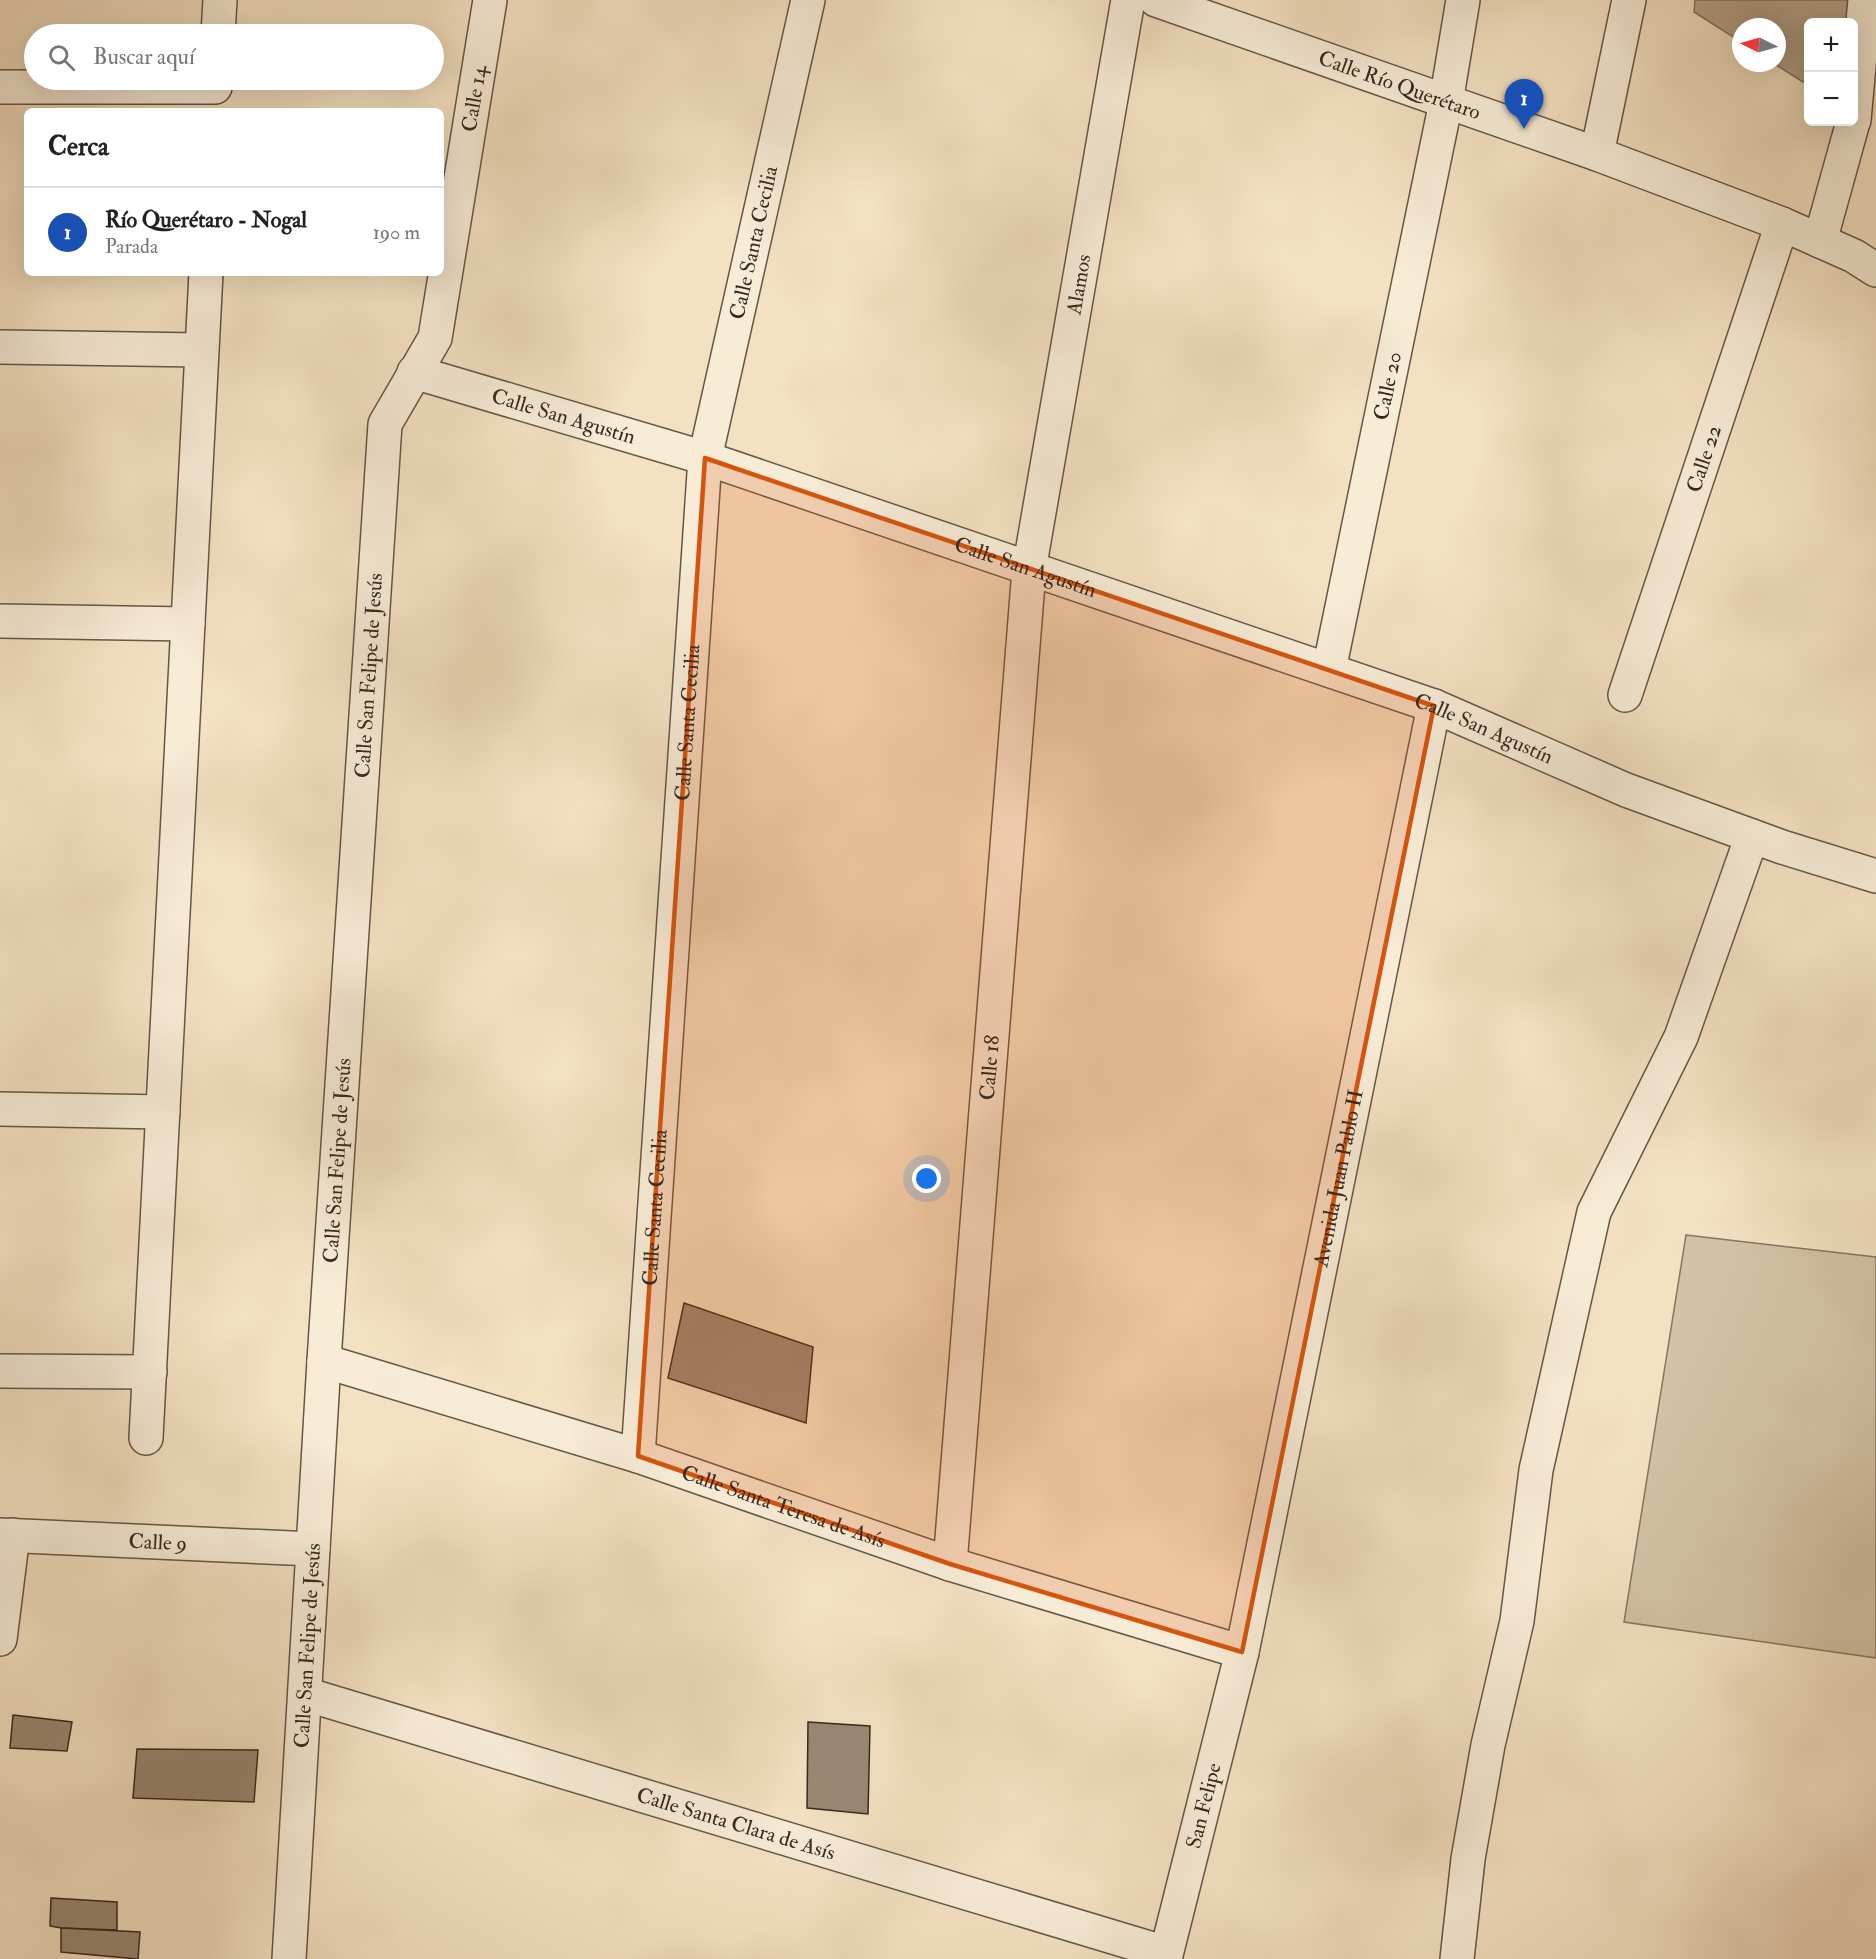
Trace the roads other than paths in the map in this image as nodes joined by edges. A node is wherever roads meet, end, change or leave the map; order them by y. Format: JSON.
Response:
{"nodes":[{"id":1,"x":220,"y":0,"type":"edge"},
{"id":2,"x":490,"y":0,"type":"edge"},
{"id":3,"x":808,"y":0,"type":"edge"},
{"id":4,"x":1128,"y":0,"type":"edge"},
{"id":5,"x":1156,"y":0,"type":"edge"},
{"id":6,"x":1463,"y":0,"type":"edge"},
{"id":7,"x":1629,"y":0,"type":"edge"},
{"id":8,"x":1865,"y":0,"type":"edge"},
{"id":9,"x":219,"y":24,"type":"edge"},
{"id":10,"x":1858,"y":72,"type":"edge"},
{"id":11,"x":0,"y":87,"type":"edge"},
{"id":12,"x":24,"y":88,"type":"edge"},
{"id":13,"x":108,"y":90,"type":"edge"},
{"id":14,"x":215,"y":93,"type":"edge"},
{"id":15,"x":1446,"y":102,"type":"junction"},
{"id":16,"x":1852,"y":126,"type":"edge"},
{"id":17,"x":1597,"y":154,"type":"junction"},
{"id":18,"x":1782,"y":224,"type":"junction"},
{"id":19,"x":1820,"y":241,"type":"junction"},
{"id":20,"x":1876,"y":270,"type":"edge"},
{"id":21,"x":206,"y":276,"type":"edge"},
{"id":22,"x":0,"y":347,"type":"edge"},
{"id":23,"x":201,"y":350,"type":"junction"},
{"id":24,"x":414,"y":372,"type":"junction"},
{"id":25,"x":705,"y":458,"type":"junction"},
{"id":26,"x":1029,"y":570,"type":"junction"},
{"id":27,"x":0,"y":621,"type":"edge"},
{"id":28,"x":188,"y":624,"type":"junction"},
{"id":29,"x":1329,"y":670,"type":"junction"},
{"id":30,"x":1625,"y":695,"type":"dead end"},
{"id":31,"x":1434,"y":706,"type":"junction"},
{"id":32,"x":1752,"y":836,"type":"junction"},
{"id":33,"x":1876,"y":876,"type":"edge"},
{"id":34,"x":0,"y":1109,"type":"edge"},
{"id":35,"x":163,"y":1112,"type":"junction"},
{"id":36,"x":324,"y":1361,"type":"junction"},
{"id":37,"x":0,"y":1371,"type":"edge"},
{"id":38,"x":150,"y":1372,"type":"junction"},
{"id":39,"x":146,"y":1438,"type":"dead end"},
{"id":40,"x":638,"y":1455,"type":"junction"},
{"id":41,"x":7,"y":1535,"type":"edge"},
{"id":42,"x":313,"y":1549,"type":"junction"},
{"id":43,"x":950,"y":1564,"type":"junction"},
{"id":44,"x":0,"y":1639,"type":"edge"},
{"id":45,"x":1242,"y":1652,"type":"junction"},
{"id":46,"x":305,"y":1694,"type":"junction"},
{"id":47,"x":1166,"y":1956,"type":"edge"},
{"id":48,"x":289,"y":1959,"type":"edge"},
{"id":49,"x":1457,"y":1959,"type":"edge"}],
"edges":[{"from":1,"to":9,"type":"street"},
{"from":2,"to":24,"type":"street","name":"Calle 14"},
{"from":3,"to":25,"type":"street","name":"Calle Santa Cecilia"},
{"from":4,"to":26,"type":"street","name":"Alamos"},
{"from":5,"to":15,"type":"street","name":"Calle Río Querétaro"},
{"from":6,"to":15,"type":"street","name":"Calle 20"},
{"from":7,"to":17,"type":"street"},
{"from":8,"to":10,"type":"street"},
{"from":11,"to":12,"type":"street"},
{"from":13,"to":14,"type":"street"},
{"from":15,"to":17,"type":"street","name":"Calle Río Querétaro"},
{"from":15,"to":29,"type":"street","name":"Calle 20"},
{"from":16,"to":19,"type":"street"},
{"from":17,"to":18,"type":"street","name":"Calle Río Querétaro"},
{"from":18,"to":19,"type":"street","name":"Calle Río Querétaro"},
{"from":18,"to":30,"type":"street","name":"Calle 22"},
{"from":19,"to":20,"type":"street","name":"Calle Río Querétaro"},
{"from":21,"to":23,"type":"street"},
{"from":22,"to":23,"type":"street"},
{"from":23,"to":28,"type":"street"},
{"from":24,"to":25,"type":"street","name":"Calle San Agustín"},
{"from":24,"to":36,"type":"street","name":"Calle San Felipe de Jesús"},
{"from":25,"to":26,"type":"street","name":"Calle San Agustín"},
{"from":25,"to":40,"type":"street","name":"Calle Santa Cecilia"},
{"from":26,"to":29,"type":"street","name":"Calle San Agustín"},
{"from":26,"to":43,"type":"street","name":"Calle 18"},
{"from":27,"to":28,"type":"street"},
{"from":28,"to":35,"type":"street"},
{"from":29,"to":31,"type":"street","name":"Calle San Agustín"},
{"from":31,"to":32,"type":"street","name":"Calle San Agustín"},
{"from":31,"to":45,"type":"street","name":"Avenida Juan Pablo II"},
{"from":32,"to":33,"type":"street","name":"Calle San Agustín"},
{"from":32,"to":49,"type":"street"},
{"from":34,"to":35,"type":"street"},
{"from":35,"to":38,"type":"street"},
{"from":36,"to":40,"type":"street","name":"Calle Santa Teresa de Asís"},
{"from":36,"to":42,"type":"street","name":"Calle San Felipe de Jesús"},
{"from":37,"to":38,"type":"street"},
{"from":38,"to":39,"type":"street"},
{"from":40,"to":43,"type":"street","name":"Calle Santa Teresa de Asís"},
{"from":41,"to":42,"type":"street","name":"Calle 9"},
{"from":41,"to":44,"type":"street"},
{"from":42,"to":46,"type":"street","name":"Calle San Felipe de Jesús"},
{"from":43,"to":45,"type":"street","name":"Calle Santa Teresa de Asís"},
{"from":45,"to":47,"type":"street","name":"San Felipe"},
{"from":46,"to":47,"type":"street","name":"Calle Santa Clara de Asís"},
{"from":46,"to":48,"type":"street","name":"Calle San Felipe de Jesús"}]}
